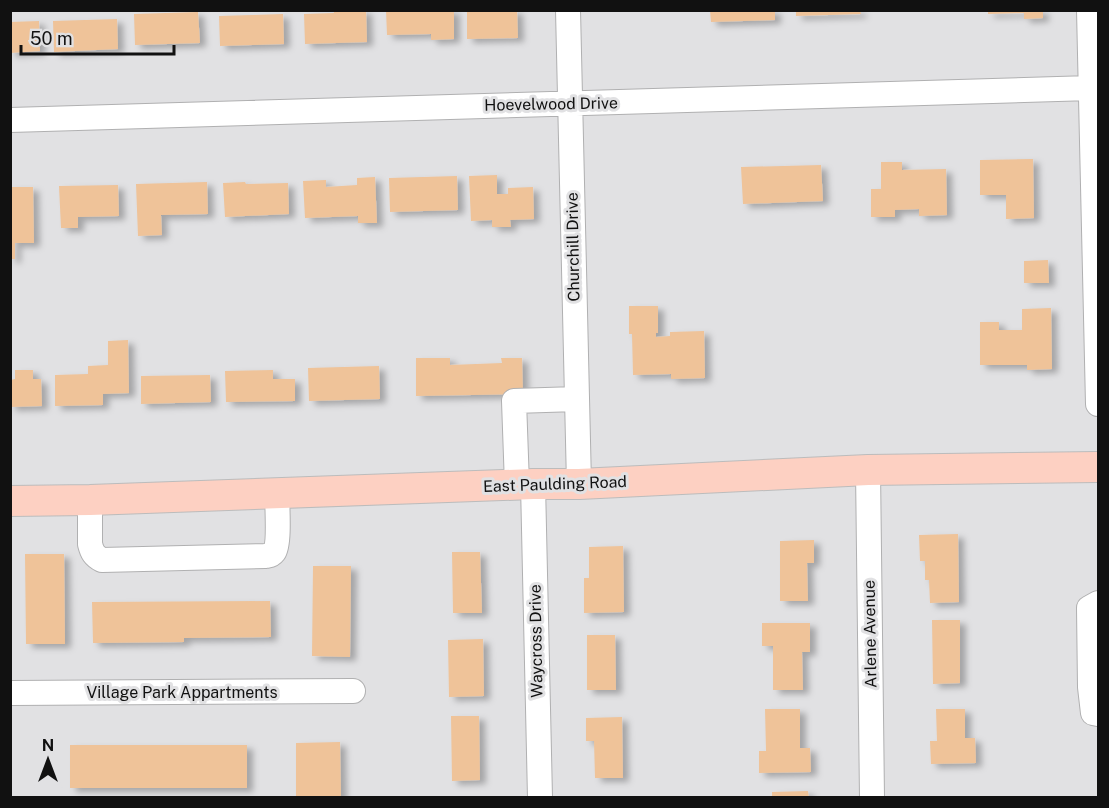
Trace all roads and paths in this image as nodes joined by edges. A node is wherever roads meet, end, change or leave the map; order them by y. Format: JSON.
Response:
{"nodes":[{"id":1,"x":568,"y":10,"type":"edge"},
{"id":2,"x":1089,"y":10,"type":"edge"},
{"id":3,"x":1091,"y":88,"type":"junction"},
{"id":4,"x":570,"y":104,"type":"junction"},
{"id":5,"x":10,"y":120,"type":"edge"},
{"id":6,"x":577,"y":399,"type":"junction"},
{"id":7,"x":1098,"y":401,"type":"edge"},
{"id":8,"x":1098,"y":466,"type":"edge"},
{"id":9,"x":868,"y":470,"type":"junction"},
{"id":10,"x":525,"y":484,"type":"junction"},
{"id":11,"x":579,"y":484,"type":"junction"},
{"id":12,"x":277,"y":492,"type":"junction"},
{"id":13,"x":90,"y":500,"type":"junction"},
{"id":14,"x":10,"y":501,"type":"edge"},
{"id":15,"x":1098,"y":603,"type":"edge"},
{"id":16,"x":353,"y":692,"type":"dead end"},
{"id":17,"x":10,"y":693,"type":"edge"},
{"id":18,"x":1098,"y":714,"type":"edge"},
{"id":19,"x":540,"y":798,"type":"edge"},
{"id":20,"x":872,"y":798,"type":"edge"}],
"edges":[{"from":1,"to":4,"type":"street","name":"Churchill Drive"},
{"from":2,"to":3,"type":"street"},
{"from":3,"to":4,"type":"street","name":"Hoevelwood Drive"},
{"from":3,"to":7,"type":"street"},
{"from":4,"to":5,"type":"street","name":"Hoevelwood Drive"},
{"from":4,"to":6,"type":"street","name":"Churchill Drive"},
{"from":6,"to":10,"type":"street","name":"Waycross Drive"},
{"from":6,"to":11,"type":"street","name":"Churchill Drive"},
{"from":8,"to":9,"type":"main road","name":"East Paulding Road"},
{"from":9,"to":11,"type":"main road","name":"East Paulding Road"},
{"from":9,"to":20,"type":"street","name":"Arlene Avenue"},
{"from":10,"to":11,"type":"main road","name":"East Paulding Road"},
{"from":10,"to":12,"type":"main road","name":"East Paulding Road"},
{"from":10,"to":19,"type":"street","name":"Waycross Drive"},
{"from":12,"to":13,"type":"main road","name":"East Paulding Road"},
{"from":12,"to":13,"type":"street"},
{"from":13,"to":14,"type":"main road","name":"East Paulding Road"},
{"from":15,"to":18,"type":"street"},
{"from":16,"to":17,"type":"street","name":"Village Park Appartments"}]}
